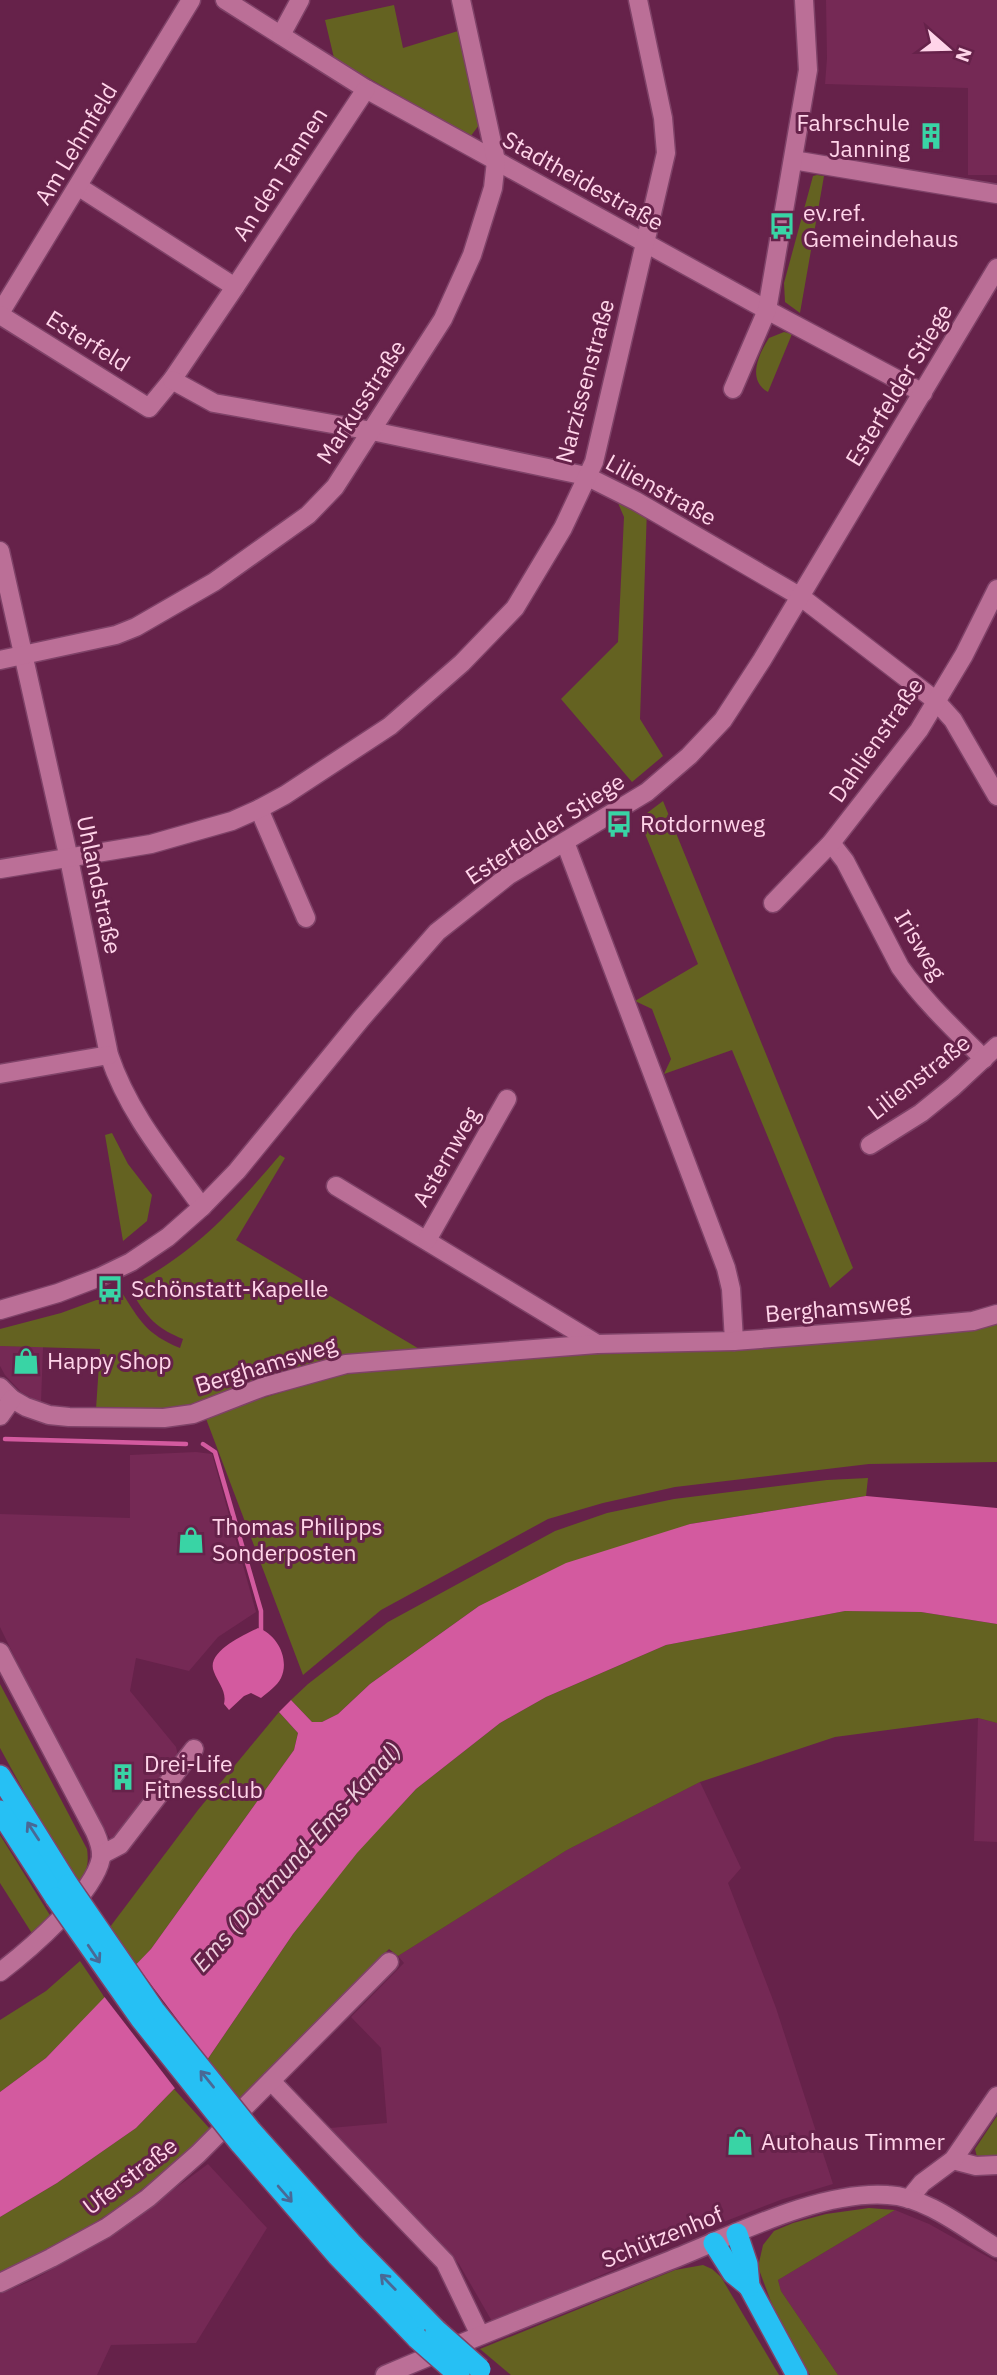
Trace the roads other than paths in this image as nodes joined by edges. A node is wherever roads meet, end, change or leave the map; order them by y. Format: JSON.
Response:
{"nodes":[{"id":1,"x":191,"y":0,"type":"edge"},
{"id":2,"x":225,"y":0,"type":"edge"},
{"id":3,"x":300,"y":0,"type":"edge"},
{"id":4,"x":461,"y":0,"type":"edge"},
{"id":5,"x":638,"y":0,"type":"edge"},
{"id":6,"x":804,"y":0,"type":"edge"},
{"id":7,"x":281,"y":35,"type":"junction"},
{"id":8,"x":366,"y":89,"type":"junction"},
{"id":9,"x":793,"y":160,"type":"junction"},
{"id":10,"x":496,"y":161,"type":"junction"},
{"id":11,"x":79,"y":187,"type":"junction"},
{"id":12,"x":997,"y":194,"type":"edge"},
{"id":13,"x":646,"y":243,"type":"junction"},
{"id":14,"x":997,"y":268,"type":"edge"},
{"id":15,"x":235,"y":287,"type":"junction"},
{"id":16,"x":767,"y":310,"type":"junction"},
{"id":17,"x":0,"y":314,"type":"edge"},
{"id":18,"x":172,"y":380,"type":"junction"},
{"id":19,"x":733,"y":389,"type":"dead end"},
{"id":20,"x":923,"y":393,"type":"junction"},
{"id":21,"x":149,"y":408,"type":"joint"},
{"id":22,"x":372,"y":431,"type":"junction"},
{"id":23,"x":586,"y":476,"type":"junction"},
{"id":24,"x":0,"y":551,"type":"edge"},
{"id":25,"x":997,"y":589,"type":"edge"},
{"id":26,"x":801,"y":597,"type":"junction"},
{"id":27,"x":23,"y":656,"type":"junction"},
{"id":28,"x":0,"y":660,"type":"edge"},
{"id":29,"x":935,"y":700,"type":"junction"},
{"id":30,"x":997,"y":796,"type":"edge"},
{"id":31,"x":259,"y":809,"type":"junction"},
{"id":32,"x":565,"y":842,"type":"junction"},
{"id":33,"x":831,"y":843,"type":"junction"},
{"id":34,"x":69,"y":859,"type":"junction"},
{"id":35,"x":0,"y":869,"type":"edge"},
{"id":36,"x":773,"y":903,"type":"dead end"},
{"id":37,"x":306,"y":918,"type":"dead end"},
{"id":38,"x":990,"y":1053,"type":"edge"},
{"id":39,"x":109,"y":1055,"type":"junction"},
{"id":40,"x":0,"y":1073,"type":"edge"},
{"id":41,"x":508,"y":1098,"type":"dead end"},
{"id":42,"x":870,"y":1145,"type":"dead end"},
{"id":43,"x":337,"y":1186,"type":"dead end"},
{"id":44,"x":202,"y":1207,"type":"junction"},
{"id":45,"x":427,"y":1240,"type":"junction"},
{"id":46,"x":0,"y":1310,"type":"edge"},
{"id":47,"x":997,"y":1314,"type":"edge"},
{"id":48,"x":734,"y":1341,"type":"junction"},
{"id":49,"x":597,"y":1344,"type":"junction"},
{"id":50,"x":6,"y":1393,"type":"edge"},
{"id":51,"x":0,"y":1416,"type":"edge"},
{"id":52,"x":0,"y":1652,"type":"edge"},
{"id":53,"x":194,"y":1749,"type":"dead end"},
{"id":54,"x":0,"y":1776,"type":"edge"},
{"id":55,"x":0,"y":1811,"type":"edge"},
{"id":56,"x":102,"y":1855,"type":"junction"},
{"id":57,"x":62,"y":1892,"type":"junction"},
{"id":58,"x":389,"y":1962,"type":"dead end"},
{"id":59,"x":0,"y":1972,"type":"edge"},
{"id":60,"x":271,"y":2081,"type":"junction"},
{"id":61,"x":997,"y":2096,"type":"edge"},
{"id":62,"x":953,"y":2160,"type":"junction"},
{"id":63,"x":997,"y":2165,"type":"edge"},
{"id":64,"x":909,"y":2199,"type":"junction"},
{"id":65,"x":737,"y":2234,"type":"junction"},
{"id":66,"x":714,"y":2243,"type":"junction"},
{"id":67,"x":997,"y":2248,"type":"edge"},
{"id":68,"x":0,"y":2283,"type":"edge"},
{"id":69,"x":749,"y":2286,"type":"junction"},
{"id":70,"x":427,"y":2334,"type":"junction"},
{"id":71,"x":480,"y":2336,"type":"junction"},
{"id":72,"x":484,"y":2372,"type":"edge"},
{"id":73,"x":385,"y":2375,"type":"edge"},
{"id":74,"x":458,"y":2375,"type":"edge"},
{"id":75,"x":796,"y":2375,"type":"edge"}],
"edges":[{"from":1,"to":11,"type":"street","name":"Am Lehmfeld"},
{"from":2,"to":7,"type":"street","name":"Stadtheidestraße"},
{"from":3,"to":7,"type":"street"},
{"from":4,"to":10,"type":"street","name":"Markusstraße"},
{"from":5,"to":13,"type":"street","name":"Narzissenstraße"},
{"from":6,"to":9,"type":"street"},
{"from":7,"to":8,"type":"street","name":"Stadtheidestraße"},
{"from":8,"to":10,"type":"street","name":"Stadtheidestraße"},
{"from":8,"to":15,"type":"street","name":"An den Tannen"},
{"from":9,"to":12,"type":"street"},
{"from":9,"to":16,"type":"street"},
{"from":10,"to":13,"type":"street","name":"Stadtheidestraße"},
{"from":10,"to":22,"type":"street","name":"Markusstraße"},
{"from":11,"to":15,"type":"street"},
{"from":11,"to":17,"type":"street","name":"Am Lehmfeld"},
{"from":13,"to":16,"type":"street","name":"Stadtheidestraße"},
{"from":13,"to":23,"type":"street","name":"Narzissenstraße"},
{"from":14,"to":20,"type":"street","name":"Esterfelder Stiege"},
{"from":15,"to":18,"type":"street","name":"An den Tannen"},
{"from":16,"to":19,"type":"street"},
{"from":16,"to":20,"type":"street","name":"Stadtheidestraße"},
{"from":17,"to":21,"type":"street","name":"Esterfeld"},
{"from":18,"to":21,"type":"street","name":"An den Tannen"},
{"from":18,"to":22,"type":"street","name":"Lilienstraße"},
{"from":20,"to":26,"type":"street","name":"Esterfelder Stiege"},
{"from":22,"to":23,"type":"street","name":"Lilienstraße"},
{"from":22,"to":27,"type":"street","name":"Markusstraße"},
{"from":23,"to":26,"type":"street","name":"Lilienstraße"},
{"from":23,"to":31,"type":"street","name":"Narzissenstraße"},
{"from":24,"to":27,"type":"street","name":"Uhlandstraße"},
{"from":25,"to":29,"type":"street","name":"Dahlienstraße"},
{"from":26,"to":29,"type":"street","name":"Lilienstraße"},
{"from":26,"to":32,"type":"street","name":"Esterfelder Stiege"},
{"from":27,"to":28,"type":"street","name":"Markusstraße"},
{"from":27,"to":34,"type":"street","name":"Uhlandstraße"},
{"from":29,"to":30,"type":"street","name":"Lilienstraße"},
{"from":29,"to":33,"type":"street","name":"Dahlienstraße"},
{"from":31,"to":34,"type":"street","name":"Narzissenstraße"},
{"from":31,"to":37,"type":"street"},
{"from":32,"to":44,"type":"street","name":"Esterfelder Stiege"},
{"from":32,"to":48,"type":"street"},
{"from":33,"to":36,"type":"street","name":"Dahlienstraße"},
{"from":33,"to":38,"type":"street","name":"Irisweg"},
{"from":34,"to":35,"type":"street","name":"Narzissenstraße"},
{"from":34,"to":39,"type":"street","name":"Uhlandstraße"},
{"from":38,"to":42,"type":"street","name":"Lilienstraße"},
{"from":39,"to":40,"type":"street"},
{"from":39,"to":44,"type":"street","name":"Uhlandstraße"},
{"from":41,"to":45,"type":"street","name":"Asternweg"},
{"from":43,"to":45,"type":"street"},
{"from":44,"to":46,"type":"street","name":"Esterfelder Stiege"},
{"from":45,"to":49,"type":"street"},
{"from":47,"to":48,"type":"street","name":"Berghamsweg"},
{"from":48,"to":49,"type":"street","name":"Berghamsweg"},
{"from":49,"to":50,"type":"street","name":"Berghamsweg"},
{"from":50,"to":51,"type":"street"},
{"from":52,"to":56,"type":"street"},
{"from":53,"to":56,"type":"street"},
{"from":57,"to":54,"type":"highway","one_way":true},
{"from":55,"to":57,"type":"highway"},
{"from":56,"to":59,"type":"street"},
{"from":57,"to":70,"type":"highway","bridge":true},
{"from":58,"to":60,"type":"street","name":"Uferstraße"},
{"from":60,"to":68,"type":"street","name":"Uferstraße"},
{"from":60,"to":71,"type":"street"},
{"from":61,"to":62,"type":"street"},
{"from":62,"to":63,"type":"street"},
{"from":62,"to":64,"type":"street"},
{"from":64,"to":65,"type":"street","name":"Schützenhof"},
{"from":64,"to":67,"type":"street","name":"Schützenhof"},
{"from":65,"to":66,"type":"street","name":"Schützenhof"},
{"from":65,"to":69,"type":"highway"},
{"from":66,"to":69,"type":"highway"},
{"from":66,"to":71,"type":"street","name":"Schützenhof"},
{"from":69,"to":75,"type":"highway"},
{"from":70,"to":72,"type":"highway","bridge":true},
{"from":70,"to":74,"type":"highway","bridge":true},
{"from":71,"to":73,"type":"street","name":"Schützenhof"}]}
